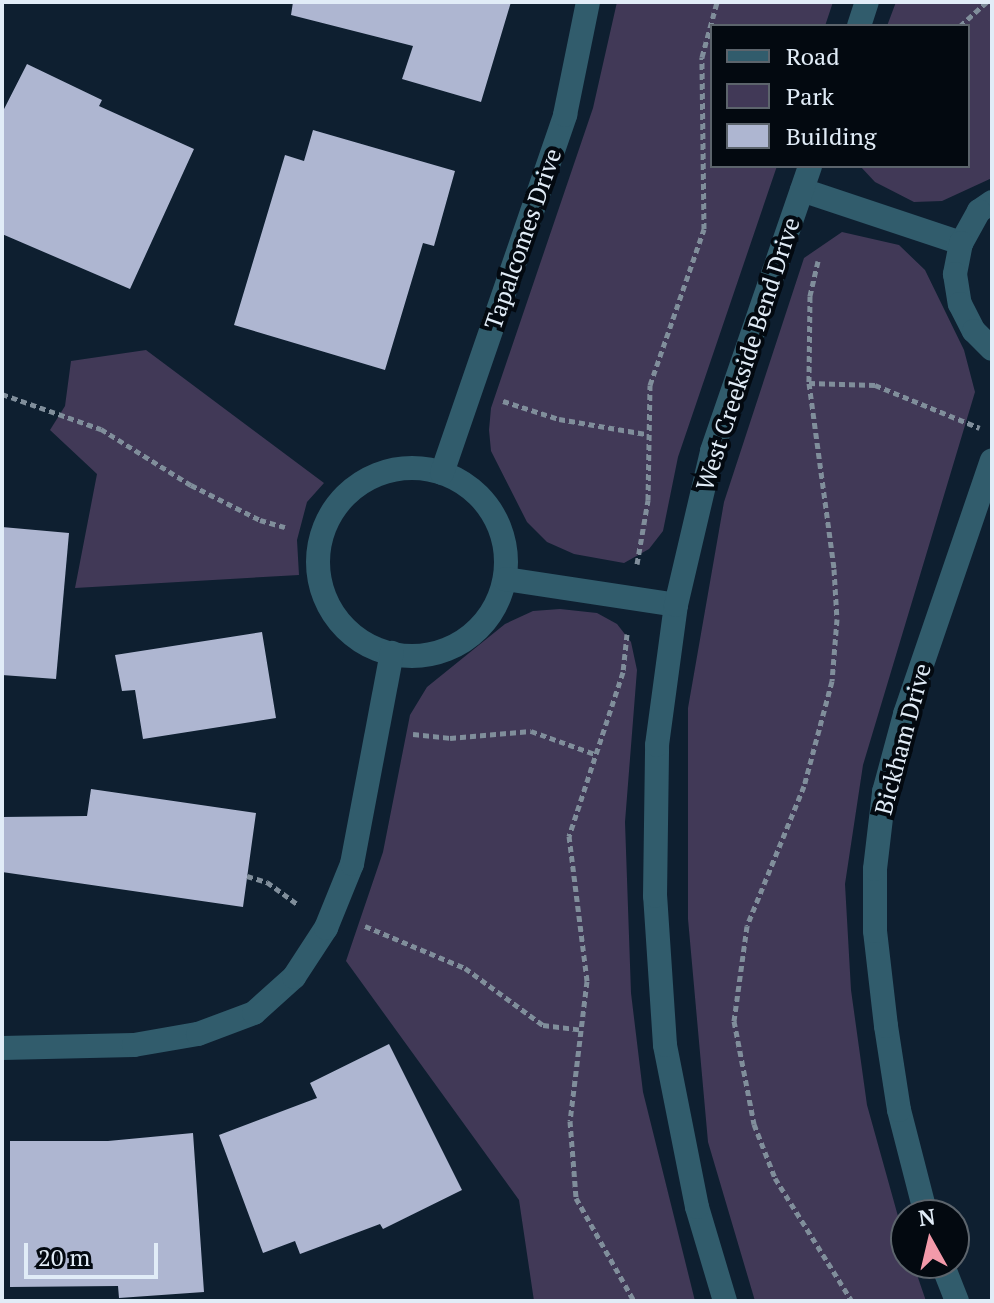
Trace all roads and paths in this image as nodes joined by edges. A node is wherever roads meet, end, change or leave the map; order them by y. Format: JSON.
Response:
{"nodes":[{"id":1,"x":588,"y":2,"type":"edge"},
{"id":2,"x":717,"y":2,"type":"edge"},
{"id":3,"x":867,"y":2,"type":"edge"},
{"id":4,"x":987,"y":2,"type":"edge"},
{"id":5,"x":711,"y":24,"type":"edge"},
{"id":6,"x":860,"y":24,"type":"edge"},
{"id":7,"x":962,"y":24,"type":"edge"},
{"id":8,"x":710,"y":28,"type":"edge"},
{"id":9,"x":809,"y":168,"type":"edge"},
{"id":10,"x":802,"y":190,"type":"junction"},
{"id":11,"x":837,"y":202,"type":"junction"},
{"id":12,"x":992,"y":202,"type":"edge"},
{"id":13,"x":961,"y":243,"type":"junction"},
{"id":14,"x":992,"y":349,"type":"edge"},
{"id":15,"x":809,"y":383,"type":"junction"},
{"id":16,"x":471,"y":391,"type":"junction"},
{"id":17,"x":2,"y":394,"type":"edge"},
{"id":18,"x":646,"y":434,"type":"junction"},
{"id":19,"x":992,"y":434,"type":"edge"},
{"id":20,"x":992,"y":460,"type":"edge"},
{"id":21,"x":442,"y":473,"type":"junction"},
{"id":22,"x":285,"y":527,"type":"dead end"},
{"id":23,"x":505,"y":579,"type":"junction"},
{"id":24,"x":631,"y":599,"type":"junction"},
{"id":25,"x":676,"y":605,"type":"junction"},
{"id":26,"x":392,"y":653,"type":"junction"},
{"id":27,"x":379,"y":730,"type":"junction"},
{"id":28,"x":595,"y":754,"type":"junction"},
{"id":29,"x":247,"y":876,"type":"dead end"},
{"id":30,"x":331,"y":915,"type":"junction"},
{"id":31,"x":581,"y":1030,"type":"junction"},
{"id":32,"x":2,"y":1048,"type":"edge"},
{"id":33,"x":922,"y":1199,"type":"edge"},
{"id":34,"x":948,"y":1279,"type":"edge"},
{"id":35,"x":634,"y":1301,"type":"edge"},
{"id":36,"x":725,"y":1301,"type":"edge"},
{"id":37,"x":852,"y":1301,"type":"edge"},
{"id":38,"x":957,"y":1301,"type":"edge"}],
"edges":[{"from":1,"to":16,"type":"street","name":"Tapalcomes Drive"},
{"from":2,"to":5,"type":"path"},
{"from":3,"to":6,"type":"street"},
{"from":4,"to":7,"type":"path"},
{"from":8,"to":18,"type":"path"},
{"from":9,"to":10,"type":"street","name":"West Creekside Bend Drive"},
{"from":10,"to":11,"type":"street"},
{"from":10,"to":25,"type":"street","name":"West Creekside Bend Drive"},
{"from":11,"to":13,"type":"street"},
{"from":11,"to":15,"type":"path"},
{"from":12,"to":13,"type":"street"},
{"from":13,"to":14,"type":"street"},
{"from":15,"to":19,"type":"path"},
{"from":15,"to":37,"type":"path"},
{"from":16,"to":18,"type":"path"},
{"from":16,"to":21,"type":"street","name":"Tapalcomes Drive"},
{"from":17,"to":22,"type":"path"},
{"from":18,"to":24,"type":"path"},
{"from":20,"to":33,"type":"street","name":"Bickham Drive"},
{"from":21,"to":23,"type":"street"},
{"from":21,"to":26,"type":"street"},
{"from":23,"to":24,"type":"street"},
{"from":23,"to":26,"type":"street"},
{"from":24,"to":25,"type":"street"},
{"from":24,"to":28,"type":"path"},
{"from":25,"to":36,"type":"street","name":"West Creekside Bend Drive"},
{"from":26,"to":27,"type":"street"},
{"from":27,"to":28,"type":"path"},
{"from":27,"to":30,"type":"street"},
{"from":28,"to":31,"type":"path"},
{"from":29,"to":30,"type":"path"},
{"from":30,"to":31,"type":"path"},
{"from":30,"to":32,"type":"street"},
{"from":31,"to":35,"type":"path"},
{"from":34,"to":38,"type":"street"}]}
